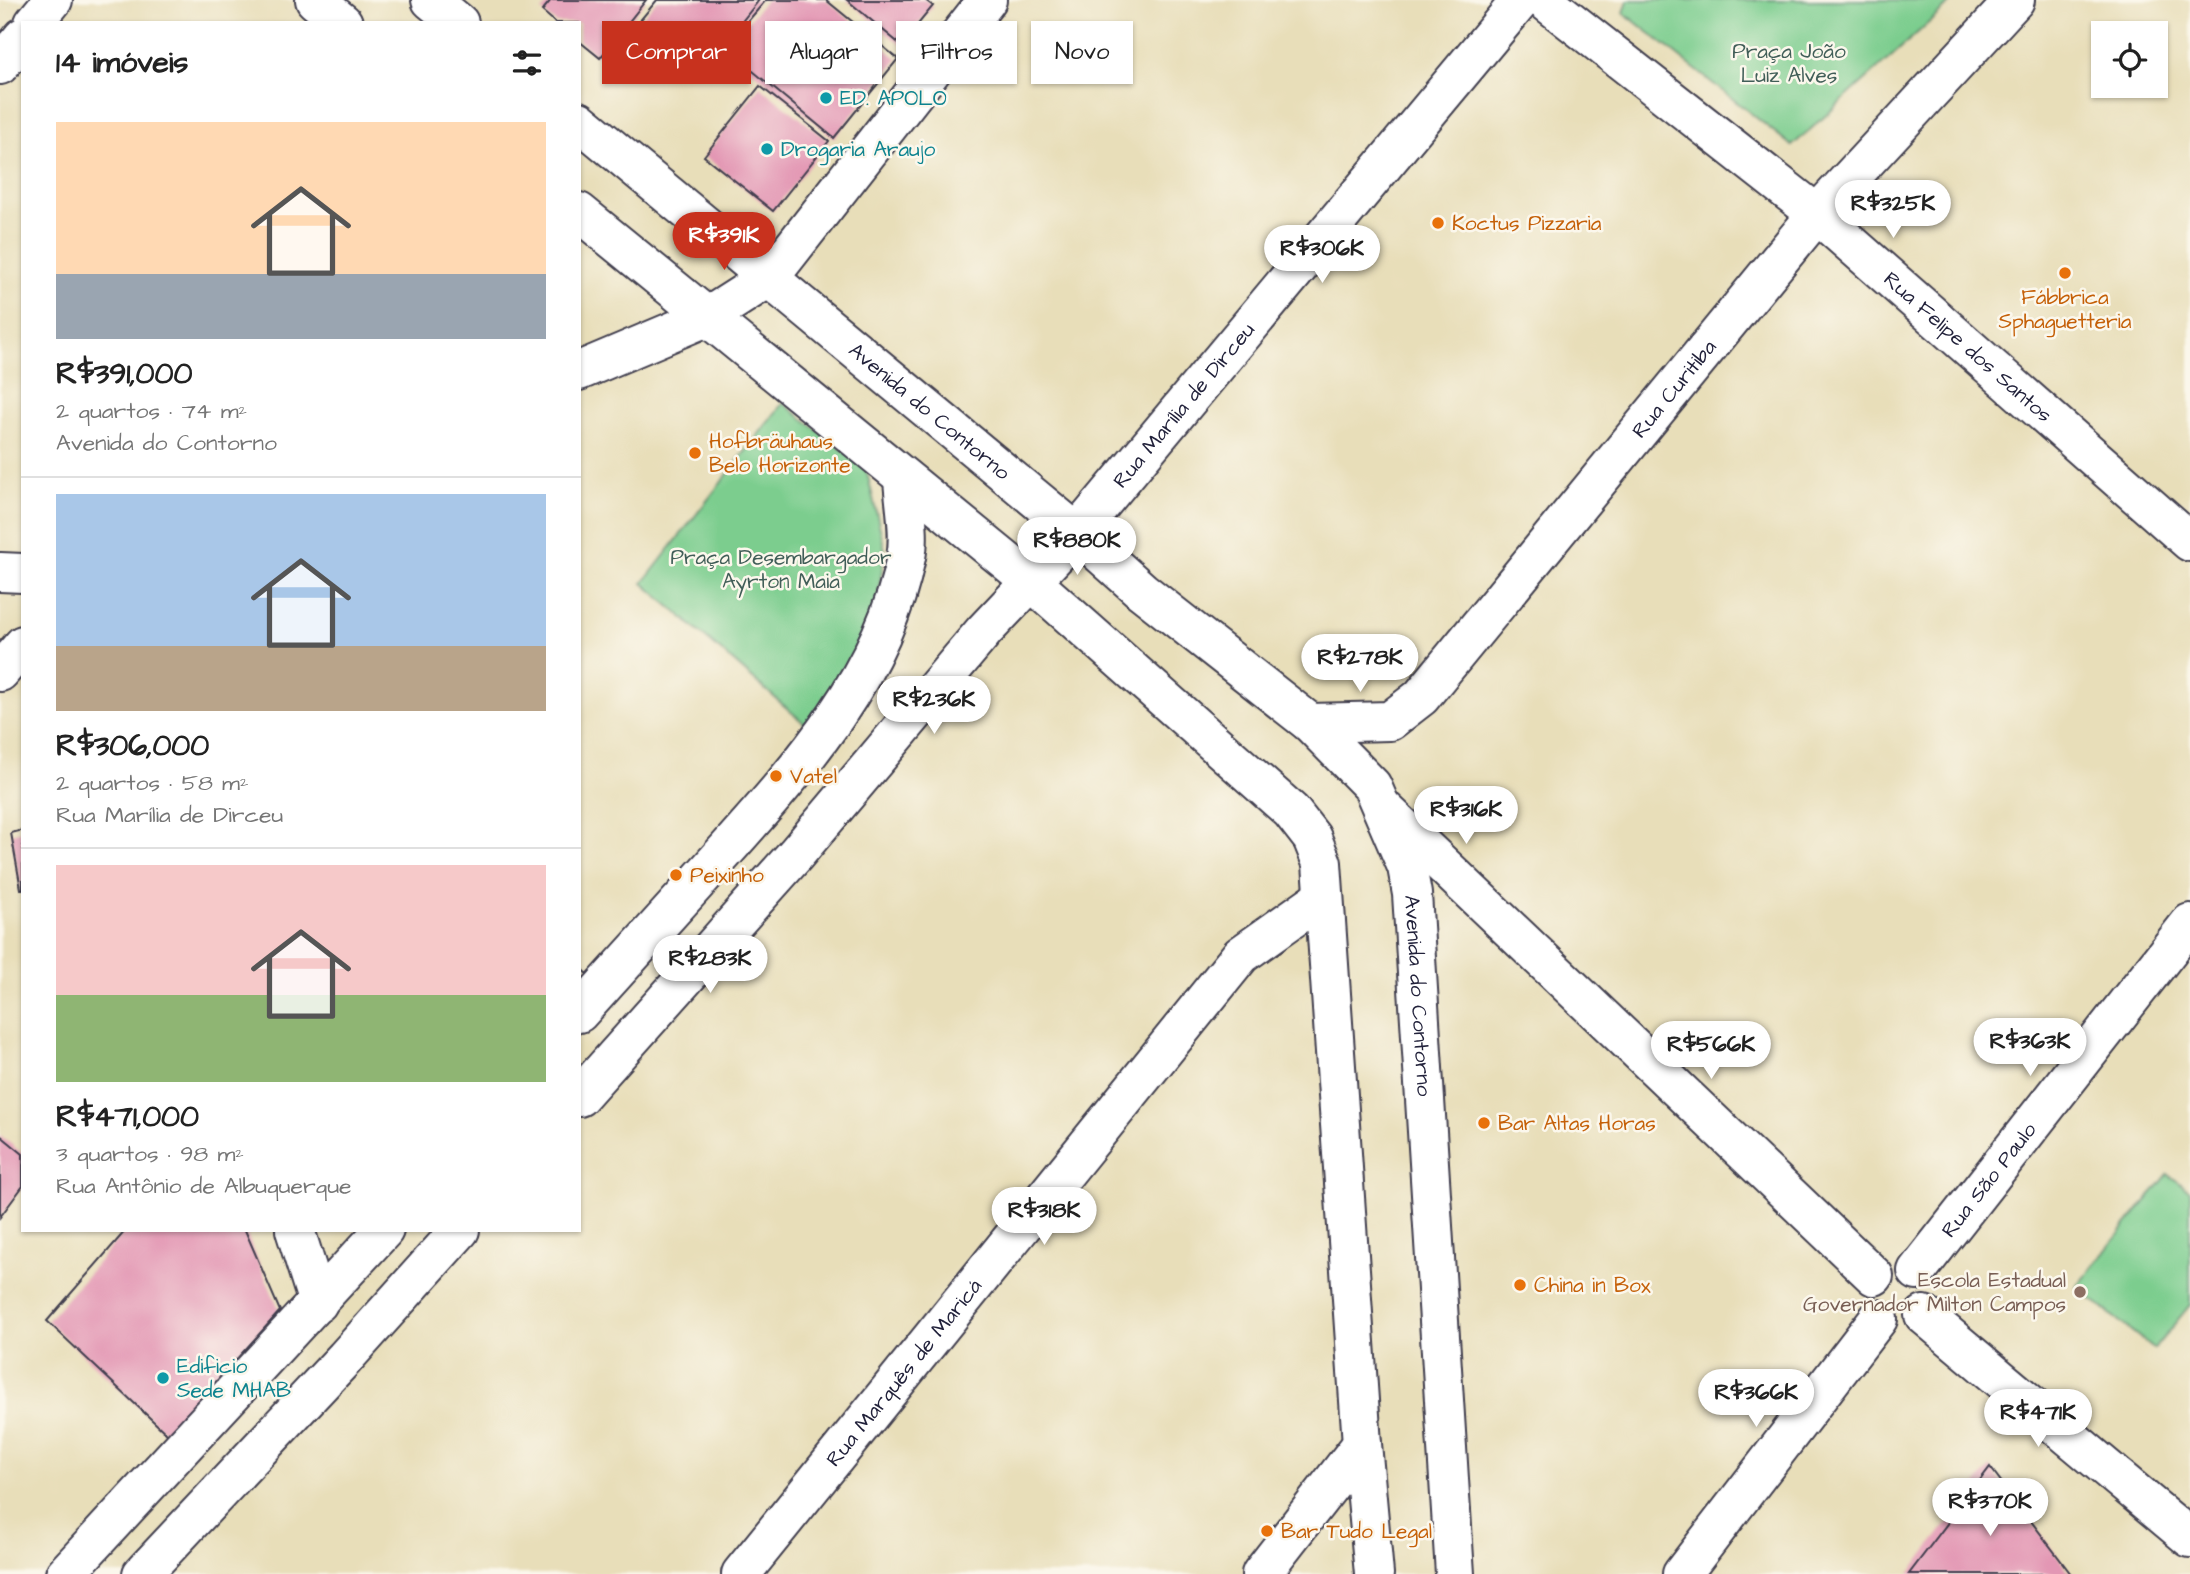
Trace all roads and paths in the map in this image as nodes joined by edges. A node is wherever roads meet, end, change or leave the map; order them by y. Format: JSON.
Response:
{"nodes":[{"id":1,"x":53,"y":0,"type":"edge"},
{"id":2,"x":315,"y":0,"type":"edge"},
{"id":3,"x":431,"y":0,"type":"edge"},
{"id":4,"x":987,"y":0,"type":"edge"},
{"id":5,"x":1521,"y":0,"type":"edge"},
{"id":6,"x":1544,"y":0,"type":"edge"},
{"id":7,"x":2015,"y":0,"type":"edge"},
{"id":8,"x":36,"y":21,"type":"edge"},
{"id":9,"x":341,"y":21,"type":"edge"},
{"id":10,"x":457,"y":21,"type":"edge"},
{"id":11,"x":21,"y":39,"type":"edge"},
{"id":12,"x":0,"y":65,"type":"edge"},
{"id":13,"x":581,"y":123,"type":"edge"},
{"id":14,"x":581,"y":214,"type":"edge"},
{"id":15,"x":1817,"y":214,"type":"junction"},
{"id":16,"x":770,"y":277,"type":"junction"},
{"id":17,"x":709,"y":316,"type":"junction"},
{"id":18,"x":581,"y":370,"type":"edge"},
{"id":19,"x":903,"y":478,"type":"junction"},
{"id":20,"x":1077,"y":533,"type":"junction"},
{"id":21,"x":2190,"y":542,"type":"edge"},
{"id":22,"x":0,"y":572,"type":"edge"},
{"id":23,"x":21,"y":573,"type":"edge"},
{"id":24,"x":1032,"y":582,"type":"junction"},
{"id":25,"x":21,"y":647,"type":"edge"},
{"id":26,"x":0,"y":672,"type":"edge"},
{"id":27,"x":1310,"y":723,"type":"junction"},
{"id":28,"x":1382,"y":807,"type":"junction"},
{"id":29,"x":1324,"y":896,"type":"junction"},
{"id":30,"x":2190,"y":923,"type":"edge"},
{"id":31,"x":581,"y":1011,"type":"edge"},
{"id":32,"x":581,"y":1095,"type":"edge"},
{"id":33,"x":296,"y":1232,"type":"edge"},
{"id":34,"x":382,"y":1232,"type":"edge"},
{"id":35,"x":458,"y":1232,"type":"edge"},
{"id":36,"x":1917,"y":1271,"type":"junction"},
{"id":37,"x":1874,"y":1276,"type":"junction"},
{"id":38,"x":318,"y":1303,"type":"junction"},
{"id":39,"x":1924,"y":1315,"type":"junction"},
{"id":40,"x":1878,"y":1319,"type":"junction"},
{"id":41,"x":1362,"y":1444,"type":"junction"},
{"id":42,"x":2190,"y":1538,"type":"edge"},
{"id":43,"x":65,"y":1574,"type":"edge"},
{"id":44,"x":142,"y":1574,"type":"edge"},
{"id":45,"x":741,"y":1574,"type":"edge"},
{"id":46,"x":1261,"y":1574,"type":"edge"},
{"id":47,"x":1374,"y":1574,"type":"edge"},
{"id":48,"x":1455,"y":1574,"type":"edge"},
{"id":49,"x":1682,"y":1574,"type":"edge"}],
"edges":[{"from":1,"to":8,"type":"street"},
{"from":2,"to":9,"type":"street"},
{"from":3,"to":10,"type":"street"},
{"from":4,"to":16,"type":"street"},
{"from":5,"to":20,"type":"street","name":"Rua Marília de Dirceu"},
{"from":6,"to":15,"type":"street","name":"Rua Felipe dos Santos"},
{"from":7,"to":15,"type":"street","name":"Rua Curitiba"},
{"from":11,"to":12,"type":"street"},
{"from":13,"to":16,"type":"street","name":"Avenida do Contorno"},
{"from":14,"to":17,"type":"street"},
{"from":15,"to":21,"type":"street","name":"Rua Felipe dos Santos"},
{"from":15,"to":27,"type":"street","name":"Rua Curitiba"},
{"from":16,"to":17,"type":"street"},
{"from":16,"to":20,"type":"street","name":"Avenida do Contorno"},
{"from":17,"to":18,"type":"street"},
{"from":17,"to":19,"type":"street"},
{"from":19,"to":24,"type":"street"},
{"from":19,"to":31,"type":"street"},
{"from":20,"to":24,"type":"street","name":"Rua Marília de Dirceu"},
{"from":20,"to":27,"type":"street","name":"Avenida do Contorno"},
{"from":22,"to":23,"type":"street"},
{"from":24,"to":29,"type":"street"},
{"from":24,"to":32,"type":"street","name":"Rua Marília de Dirceu"},
{"from":25,"to":26,"type":"street"},
{"from":27,"to":28,"type":"street","name":"Avenida do Contorno"},
{"from":28,"to":37,"type":"street"},
{"from":28,"to":48,"type":"street","name":"Avenida do Contorno"},
{"from":29,"to":41,"type":"street"},
{"from":29,"to":45,"type":"street","name":"Rua Marquês de Maricá"},
{"from":30,"to":36,"type":"street","name":"Rua São Paulo"},
{"from":33,"to":38,"type":"street"},
{"from":34,"to":38,"type":"street"},
{"from":35,"to":44,"type":"street"},
{"from":36,"to":37,"type":"street"},
{"from":36,"to":39,"type":"street"},
{"from":37,"to":40,"type":"street"},
{"from":38,"to":43,"type":"street"},
{"from":39,"to":40,"type":"street"},
{"from":39,"to":42,"type":"street"},
{"from":40,"to":49,"type":"street"},
{"from":41,"to":46,"type":"street"},
{"from":41,"to":47,"type":"street"}]}
